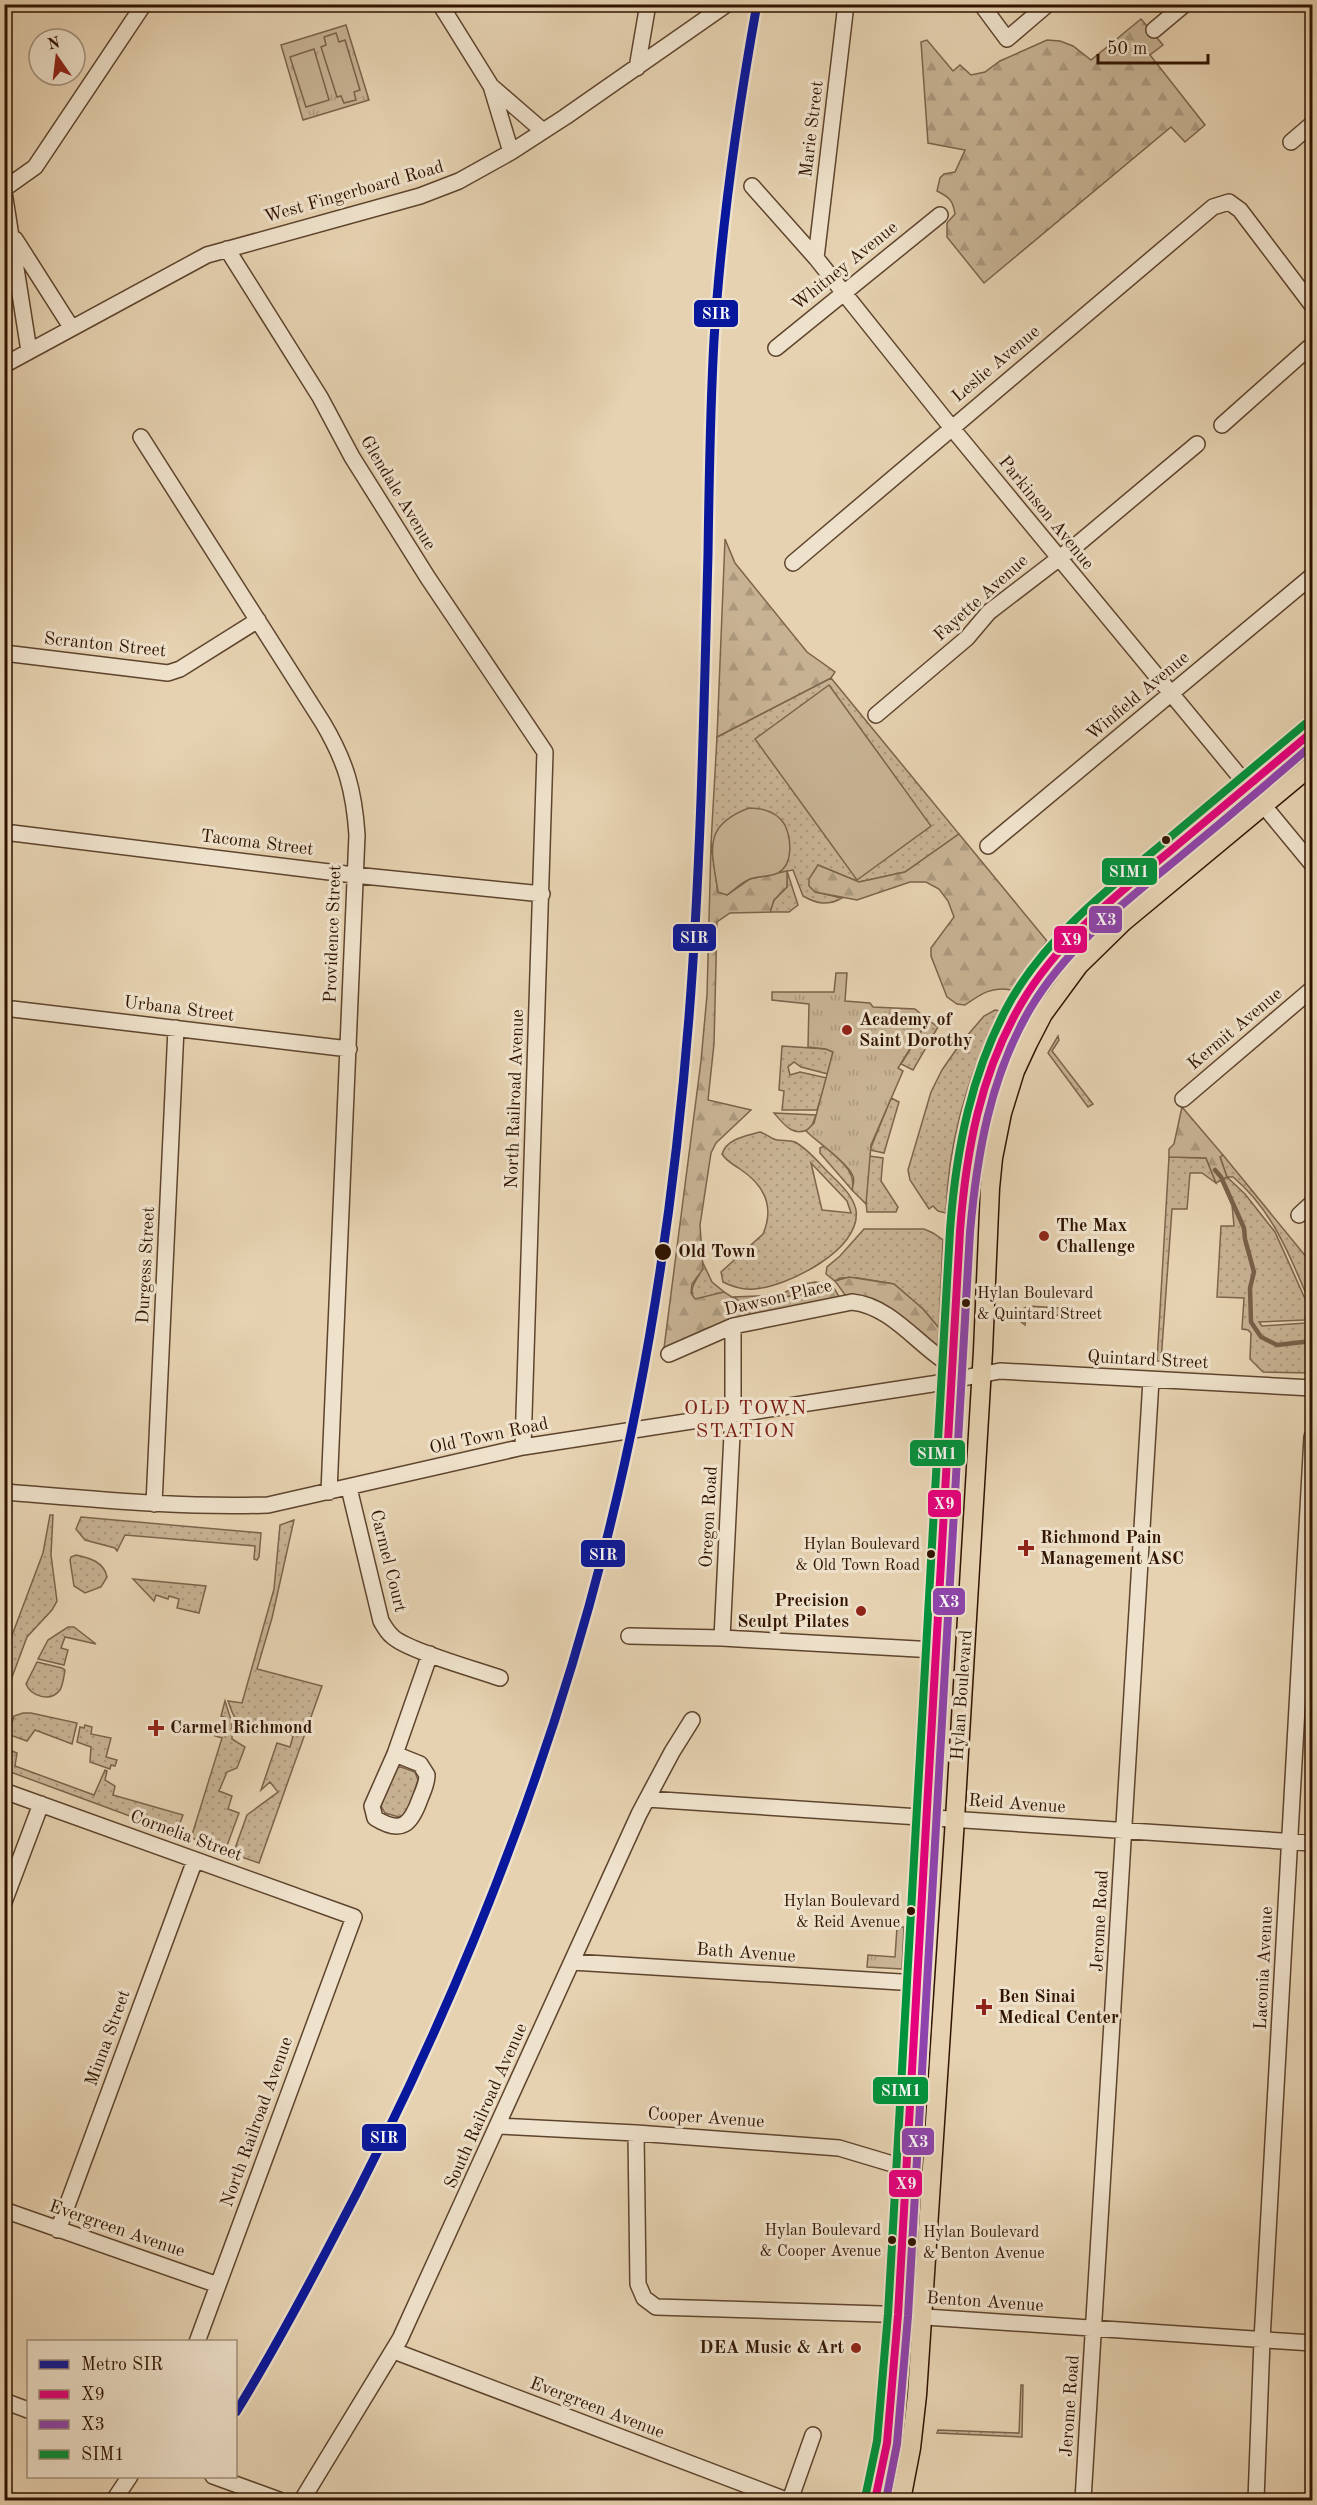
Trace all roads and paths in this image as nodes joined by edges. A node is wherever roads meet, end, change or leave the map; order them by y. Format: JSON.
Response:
{"nodes":[{"id":1,"x":144,"y":4,"type":"edge"},
{"id":2,"x":440,"y":4,"type":"edge"},
{"id":3,"x":648,"y":4,"type":"edge"},
{"id":4,"x":846,"y":4,"type":"edge"},
{"id":5,"x":981,"y":4,"type":"edge"},
{"id":6,"x":1048,"y":4,"type":"edge"},
{"id":7,"x":1185,"y":4,"type":"edge"},
{"id":8,"x":726,"y":5,"type":"edge"},
{"id":9,"x":1154,"y":30,"type":"dead end"},
{"id":10,"x":637,"y":68,"type":"junction"},
{"id":11,"x":491,"y":86,"type":"junction"},
{"id":12,"x":1312,"y":124,"type":"edge"},
{"id":13,"x":543,"y":131,"type":"junction"},
{"id":14,"x":1291,"y":142,"type":"dead end"},
{"id":15,"x":511,"y":152,"type":"junction"},
{"id":16,"x":752,"y":186,"type":"dead end"},
{"id":17,"x":4,"y":191,"type":"edge"},
{"id":18,"x":940,"y":215,"type":"dead end"},
{"id":19,"x":12,"y":234,"type":"junction"},
{"id":20,"x":227,"y":249,"type":"junction"},
{"id":21,"x":816,"y":258,"type":"junction"},
{"id":22,"x":843,"y":293,"type":"junction"},
{"id":23,"x":1312,"y":305,"type":"edge"},
{"id":24,"x":71,"y":327,"type":"junction"},
{"id":25,"x":1312,"y":345,"type":"edge"},
{"id":26,"x":776,"y":348,"type":"dead end"},
{"id":27,"x":29,"y":351,"type":"junction"},
{"id":28,"x":5,"y":364,"type":"edge"},
{"id":29,"x":1222,"y":425,"type":"dead end"},
{"id":30,"x":951,"y":427,"type":"junction"},
{"id":31,"x":141,"y":437,"type":"dead end"},
{"id":32,"x":1197,"y":444,"type":"dead end"},
{"id":33,"x":1058,"y":558,"type":"junction"},
{"id":34,"x":793,"y":562,"type":"dead end"},
{"id":35,"x":1312,"y":576,"type":"edge"},
{"id":36,"x":258,"y":620,"type":"junction"},
{"id":37,"x":4,"y":653,"type":"edge"},
{"id":38,"x":1170,"y":694,"type":"junction"},
{"id":39,"x":876,"y":715,"type":"dead end"},
{"id":40,"x":1312,"y":732,"type":"edge"},
{"id":41,"x":545,"y":752,"type":"joint"},
{"id":42,"x":1312,"y":765,"type":"edge"},
{"id":43,"x":1248,"y":786,"type":"junction"},
{"id":44,"x":1264,"y":806,"type":"junction"},
{"id":45,"x":4,"y":832,"type":"edge"},
{"id":46,"x":988,"y":846,"type":"dead end"},
{"id":47,"x":1312,"y":864,"type":"edge"},
{"id":48,"x":354,"y":875,"type":"junction"},
{"id":49,"x":542,"y":894,"type":"junction"},
{"id":50,"x":1312,"y":989,"type":"edge"},
{"id":51,"x":5,"y":1008,"type":"edge"},
{"id":52,"x":176,"y":1028,"type":"junction"},
{"id":53,"x":349,"y":1049,"type":"junction"},
{"id":54,"x":1183,"y":1099,"type":"dead end"},
{"id":55,"x":1312,"y":1203,"type":"edge"},
{"id":56,"x":1299,"y":1215,"type":"dead end"},
{"id":57,"x":733,"y":1326,"type":"junction"},
{"id":58,"x":669,"y":1354,"type":"dead end"},
{"id":59,"x":952,"y":1373,"type":"junction"},
{"id":60,"x":981,"y":1374,"type":"junction"},
{"id":61,"x":1151,"y":1380,"type":"junction"},
{"id":62,"x":1312,"y":1388,"type":"edge"},
{"id":63,"x":733,"y":1414,"type":"junction"},
{"id":64,"x":1312,"y":1437,"type":"edge"},
{"id":65,"x":523,"y":1447,"type":"junction"},
{"id":66,"x":349,"y":1488,"type":"junction"},
{"id":67,"x":4,"y":1492,"type":"edge"},
{"id":68,"x":328,"y":1492,"type":"junction"},
{"id":69,"x":154,"y":1504,"type":"junction"},
{"id":70,"x":629,"y":1635,"type":"dead end"},
{"id":71,"x":722,"y":1638,"type":"junction"},
{"id":72,"x":935,"y":1650,"type":"junction"},
{"id":73,"x":430,"y":1654,"type":"junction"},
{"id":74,"x":500,"y":1678,"type":"dead end"},
{"id":75,"x":692,"y":1720,"type":"dead end"},
{"id":76,"x":395,"y":1754,"type":"junction"},
{"id":77,"x":4,"y":1791,"type":"edge"},
{"id":78,"x":647,"y":1799,"type":"junction"},
{"id":79,"x":41,"y":1804,"type":"junction"},
{"id":80,"x":927,"y":1818,"type":"junction"},
{"id":81,"x":955,"y":1819,"type":"junction"},
{"id":82,"x":1125,"y":1832,"type":"junction"},
{"id":83,"x":1291,"y":1842,"type":"junction"},
{"id":84,"x":1312,"y":1843,"type":"edge"},
{"id":85,"x":195,"y":1860,"type":"junction"},
{"id":86,"x":4,"y":1902,"type":"edge"},
{"id":87,"x":354,"y":1917,"type":"joint"},
{"id":88,"x":572,"y":1962,"type":"junction"},
{"id":89,"x":917,"y":1983,"type":"junction"},
{"id":90,"x":499,"y":2126,"type":"junction"},
{"id":91,"x":636,"y":2133,"type":"junction"},
{"id":92,"x":906,"y":2168,"type":"junction"},
{"id":93,"x":4,"y":2210,"type":"edge"},
{"id":94,"x":58,"y":2230,"type":"junction"},
{"id":95,"x":218,"y":2285,"type":"junction"},
{"id":96,"x":898,"y":2315,"type":"junction"},
{"id":97,"x":923,"y":2318,"type":"junction"},
{"id":98,"x":1094,"y":2328,"type":"junction"},
{"id":99,"x":198,"y":2340,"type":"edge"},
{"id":100,"x":1262,"y":2340,"type":"junction"},
{"id":101,"x":1312,"y":2343,"type":"edge"},
{"id":102,"x":394,"y":2351,"type":"junction"},
{"id":103,"x":4,"y":2401,"type":"edge"},
{"id":104,"x":27,"y":2410,"type":"edge"},
{"id":105,"x":813,"y":2435,"type":"dead end"},
{"id":106,"x":129,"y":2478,"type":"edge"},
{"id":107,"x":218,"y":2478,"type":"edge"},
{"id":108,"x":114,"y":2500,"type":"edge"},
{"id":109,"x":279,"y":2500,"type":"edge"},
{"id":110,"x":302,"y":2500,"type":"edge"},
{"id":111,"x":788,"y":2500,"type":"edge"},
{"id":112,"x":875,"y":2500,"type":"edge"},
{"id":113,"x":901,"y":2500,"type":"edge"},
{"id":114,"x":1083,"y":2500,"type":"edge"},
{"id":115,"x":1256,"y":2500,"type":"edge"}],
"edges":[{"from":1,"to":17,"type":"street"},
{"from":2,"to":11,"type":"street"},
{"from":3,"to":10,"type":"street"},
{"from":4,"to":21,"type":"street","name":"Marie Street"},
{"from":5,"to":6,"type":"street"},
{"from":7,"to":9,"type":"street"},
{"from":8,"to":10,"type":"street","name":"West Fingerboard Road"},
{"from":10,"to":13,"type":"street","name":"West Fingerboard Road"},
{"from":11,"to":13,"type":"street"},
{"from":11,"to":15,"type":"street"},
{"from":12,"to":14,"type":"street"},
{"from":13,"to":15,"type":"street","name":"West Fingerboard Road"},
{"from":15,"to":20,"type":"street","name":"West Fingerboard Road"},
{"from":16,"to":21,"type":"street","name":"Parkinson Avenue"},
{"from":17,"to":19,"type":"street"},
{"from":18,"to":22,"type":"street","name":"Whitney Avenue"},
{"from":19,"to":24,"type":"street"},
{"from":19,"to":27,"type":"street"},
{"from":20,"to":24,"type":"street","name":"West Fingerboard Road"},
{"from":20,"to":41,"type":"street","name":"Glendale Avenue"},
{"from":21,"to":22,"type":"street","name":"Parkinson Avenue"},
{"from":22,"to":26,"type":"street","name":"Whitney Avenue"},
{"from":22,"to":30,"type":"street","name":"Parkinson Avenue"},
{"from":23,"to":30,"type":"street","name":"Leslie Avenue"},
{"from":24,"to":27,"type":"street","name":"West Fingerboard Road"},
{"from":25,"to":29,"type":"street"},
{"from":27,"to":28,"type":"street","name":"West Fingerboard Road"},
{"from":30,"to":33,"type":"street","name":"Parkinson Avenue"},
{"from":30,"to":34,"type":"street","name":"Leslie Avenue"},
{"from":31,"to":36,"type":"street","name":"Providence Street"},
{"from":32,"to":33,"type":"street","name":"Fayette Avenue"},
{"from":33,"to":38,"type":"street","name":"Parkinson Avenue"},
{"from":33,"to":39,"type":"street","name":"Fayette Avenue"},
{"from":35,"to":38,"type":"street","name":"Winfield Avenue"},
{"from":36,"to":37,"type":"street","name":"Scranton Street"},
{"from":36,"to":48,"type":"street","name":"Providence Street"},
{"from":38,"to":43,"type":"street","name":"Parkinson Avenue"},
{"from":38,"to":46,"type":"street","name":"Winfield Avenue"},
{"from":40,"to":43,"type":"main road","name":"Hylan Boulevard"},
{"from":41,"to":49,"type":"street","name":"North Railroad Avenue"},
{"from":42,"to":44,"type":"main road","name":"Hylan Boulevard"},
{"from":43,"to":44,"type":"street","name":"Parkinson Avenue"},
{"from":43,"to":59,"type":"main road","name":"Hylan Boulevard"},
{"from":44,"to":47,"type":"street","name":"Parkinson Avenue"},
{"from":44,"to":60,"type":"main road","name":"Hylan Boulevard"},
{"from":45,"to":48,"type":"street","name":"Tacoma Street"},
{"from":48,"to":49,"type":"street","name":"Tacoma Street"},
{"from":48,"to":53,"type":"street","name":"Providence Street"},
{"from":49,"to":65,"type":"street","name":"North Railroad Avenue"},
{"from":50,"to":54,"type":"street","name":"Kermit Avenue"},
{"from":51,"to":52,"type":"street","name":"Urbana Street"},
{"from":52,"to":53,"type":"street","name":"Urbana Street"},
{"from":52,"to":69,"type":"street","name":"Durgess Street"},
{"from":53,"to":68,"type":"street","name":"Providence Street"},
{"from":55,"to":56,"type":"street"},
{"from":57,"to":58,"type":"street","name":"Dawson Place"},
{"from":57,"to":59,"type":"street","name":"Dawson Place"},
{"from":57,"to":63,"type":"street","name":"Oregon Road"},
{"from":59,"to":60,"type":"street","name":"Old Town Road"},
{"from":59,"to":63,"type":"street","name":"Old Town Road"},
{"from":59,"to":72,"type":"main road","name":"Hylan Boulevard"},
{"from":60,"to":61,"type":"street","name":"Quintard Street"},
{"from":60,"to":81,"type":"main road","name":"Hylan Boulevard"},
{"from":61,"to":62,"type":"street","name":"Quintard Street"},
{"from":61,"to":82,"type":"street","name":"Jerome Road"},
{"from":63,"to":65,"type":"street","name":"Old Town Road"},
{"from":63,"to":71,"type":"street","name":"Oregon Road"},
{"from":64,"to":83,"type":"street","name":"Laconia Avenue"},
{"from":65,"to":66,"type":"street","name":"Old Town Road"},
{"from":66,"to":68,"type":"street","name":"Old Town Road"},
{"from":66,"to":73,"type":"street","name":"Carmel Court"},
{"from":67,"to":69,"type":"street","name":"Old Town Road"},
{"from":68,"to":69,"type":"street","name":"Old Town Road"},
{"from":70,"to":71,"type":"street"},
{"from":71,"to":72,"type":"street"},
{"from":72,"to":80,"type":"main road","name":"Hylan Boulevard"},
{"from":73,"to":74,"type":"street","name":"Carmel Court"},
{"from":73,"to":76,"type":"street"},
{"from":75,"to":78,"type":"street","name":"South Railroad Avenue"},
{"from":76,"to":76,"type":"street"},
{"from":77,"to":79,"type":"street","name":"Cornelia Street"},
{"from":78,"to":80,"type":"street","name":"Reid Avenue"},
{"from":78,"to":88,"type":"street","name":"South Railroad Avenue"},
{"from":79,"to":85,"type":"street","name":"Cornelia Street"},
{"from":79,"to":86,"type":"street"},
{"from":80,"to":81,"type":"street","name":"Reid Avenue"},
{"from":80,"to":89,"type":"main road","name":"Hylan Boulevard"},
{"from":81,"to":82,"type":"street","name":"Reid Avenue"},
{"from":81,"to":97,"type":"main road","name":"Hylan Boulevard"},
{"from":82,"to":83,"type":"street","name":"Reid Avenue"},
{"from":82,"to":98,"type":"street","name":"Jerome Road"},
{"from":83,"to":84,"type":"street","name":"Reid Avenue"},
{"from":83,"to":100,"type":"street","name":"Laconia Avenue"},
{"from":85,"to":87,"type":"street","name":"Cornelia Street"},
{"from":85,"to":94,"type":"street","name":"Minna Street"},
{"from":87,"to":95,"type":"street","name":"North Railroad Avenue"},
{"from":88,"to":89,"type":"street","name":"Bath Avenue"},
{"from":88,"to":90,"type":"street","name":"South Railroad Avenue"},
{"from":89,"to":92,"type":"main road","name":"Hylan Boulevard"},
{"from":90,"to":91,"type":"street","name":"Cooper Avenue"},
{"from":90,"to":102,"type":"street","name":"South Railroad Avenue"},
{"from":91,"to":92,"type":"street","name":"Cooper Avenue"},
{"from":91,"to":96,"type":"street","name":"Benton Avenue"},
{"from":92,"to":96,"type":"main road","name":"Hylan Boulevard"},
{"from":93,"to":94,"type":"street","name":"Evergreen Avenue"},
{"from":94,"to":95,"type":"street","name":"Evergreen Avenue"},
{"from":95,"to":99,"type":"street","name":"North Railroad Avenue"},
{"from":96,"to":97,"type":"street","name":"Benton Avenue"},
{"from":96,"to":112,"type":"main road","name":"Hylan Boulevard"},
{"from":97,"to":98,"type":"street","name":"Benton Avenue"},
{"from":97,"to":113,"type":"main road","name":"Hylan Boulevard"},
{"from":98,"to":100,"type":"street","name":"Benton Avenue"},
{"from":98,"to":114,"type":"street","name":"Jerome Road"},
{"from":100,"to":101,"type":"street","name":"Benton Avenue"},
{"from":100,"to":115,"type":"street","name":"Laconia Avenue"},
{"from":102,"to":110,"type":"street","name":"South Railroad Avenue"},
{"from":102,"to":111,"type":"street","name":"Evergreen Avenue"},
{"from":103,"to":104,"type":"street"},
{"from":105,"to":111,"type":"street"},
{"from":106,"to":108,"type":"street"},
{"from":107,"to":109,"type":"street"}]}
